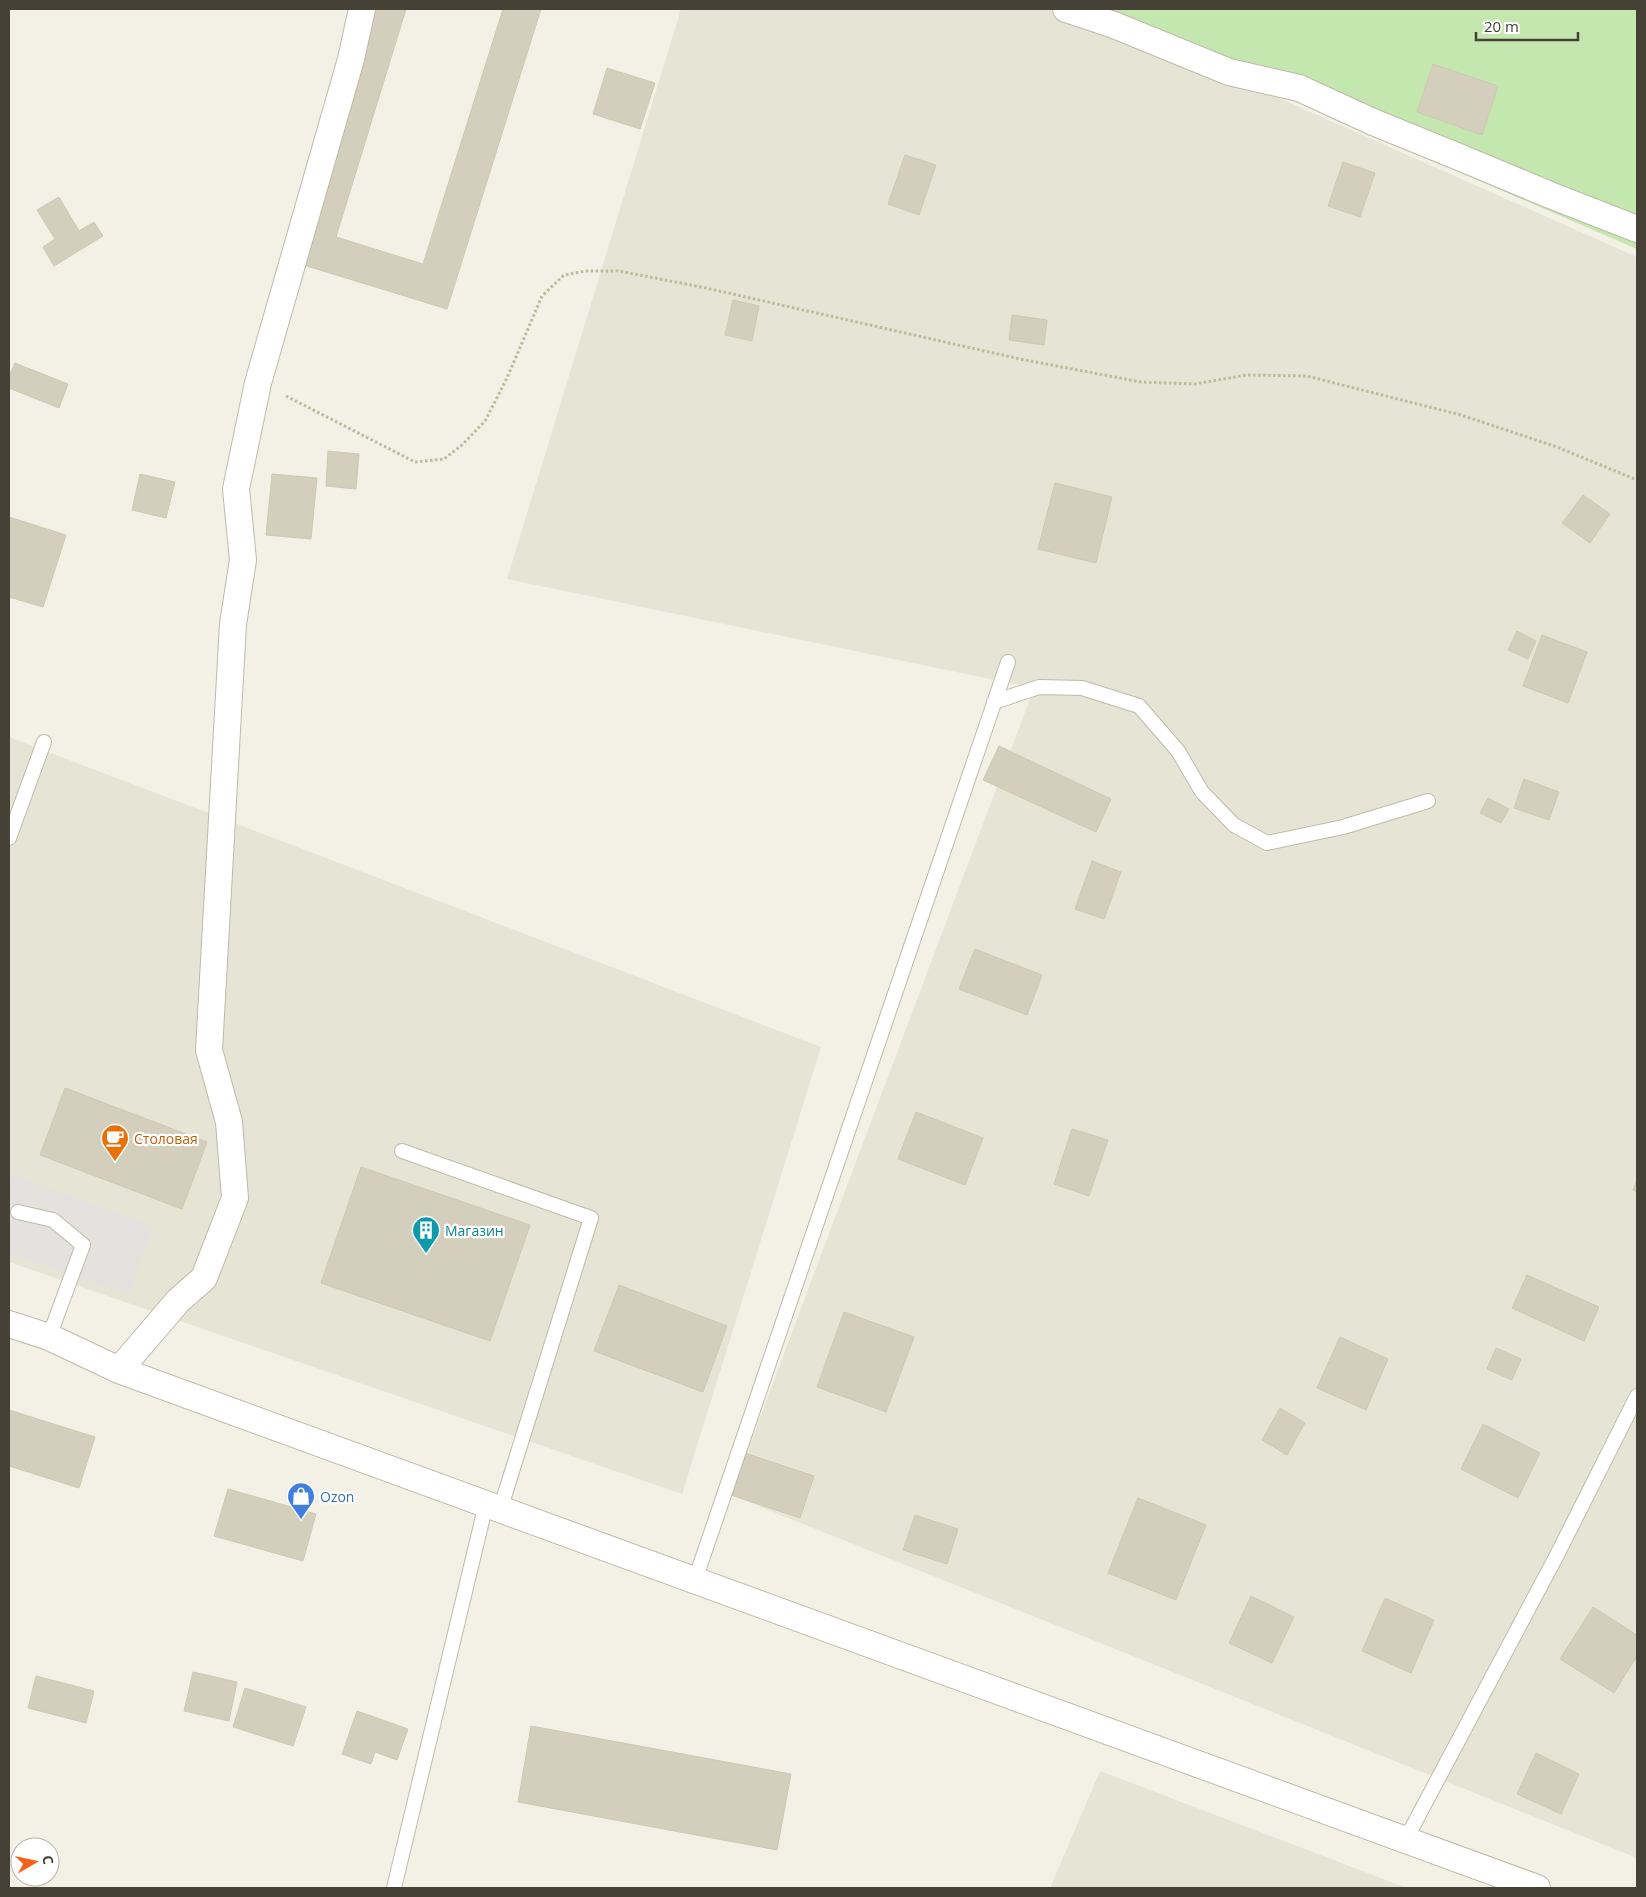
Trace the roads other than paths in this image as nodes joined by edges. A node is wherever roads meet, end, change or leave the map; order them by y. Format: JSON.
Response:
{"nodes":[{"id":1,"x":362,"y":9,"type":"edge"},
{"id":2,"x":1066,"y":9,"type":"edge"},
{"id":3,"x":1637,"y":229,"type":"edge"},
{"id":4,"x":1008,"y":662,"type":"dead end"},
{"id":5,"x":994,"y":702,"type":"junction"},
{"id":6,"x":44,"y":742,"type":"dead end"},
{"id":7,"x":1428,"y":801,"type":"dead end"},
{"id":8,"x":9,"y":838,"type":"edge"},
{"id":9,"x":402,"y":1151,"type":"dead end"},
{"id":10,"x":18,"y":1212,"type":"dead end"},
{"id":11,"x":9,"y":1324,"type":"edge"},
{"id":12,"x":49,"y":1337,"type":"junction"},
{"id":13,"x":119,"y":1370,"type":"junction"},
{"id":14,"x":1637,"y":1396,"type":"edge"},
{"id":15,"x":493,"y":1507,"type":"junction"},
{"id":16,"x":695,"y":1580,"type":"junction"},
{"id":17,"x":1406,"y":1839,"type":"junction"},
{"id":18,"x":394,"y":1888,"type":"edge"},
{"id":19,"x":1537,"y":1888,"type":"edge"}],
"edges":[{"from":1,"to":13,"type":"street"},
{"from":2,"to":3,"type":"street"},
{"from":4,"to":5,"type":"lane"},
{"from":5,"to":7,"type":"lane"},
{"from":5,"to":16,"type":"lane"},
{"from":6,"to":8,"type":"lane"},
{"from":9,"to":15,"type":"lane"},
{"from":10,"to":12,"type":"lane"},
{"from":11,"to":12,"type":"street"},
{"from":12,"to":13,"type":"street"},
{"from":13,"to":15,"type":"street"},
{"from":14,"to":17,"type":"lane"},
{"from":15,"to":16,"type":"street"},
{"from":15,"to":18,"type":"lane"},
{"from":16,"to":17,"type":"street"},
{"from":17,"to":19,"type":"street"}]}
